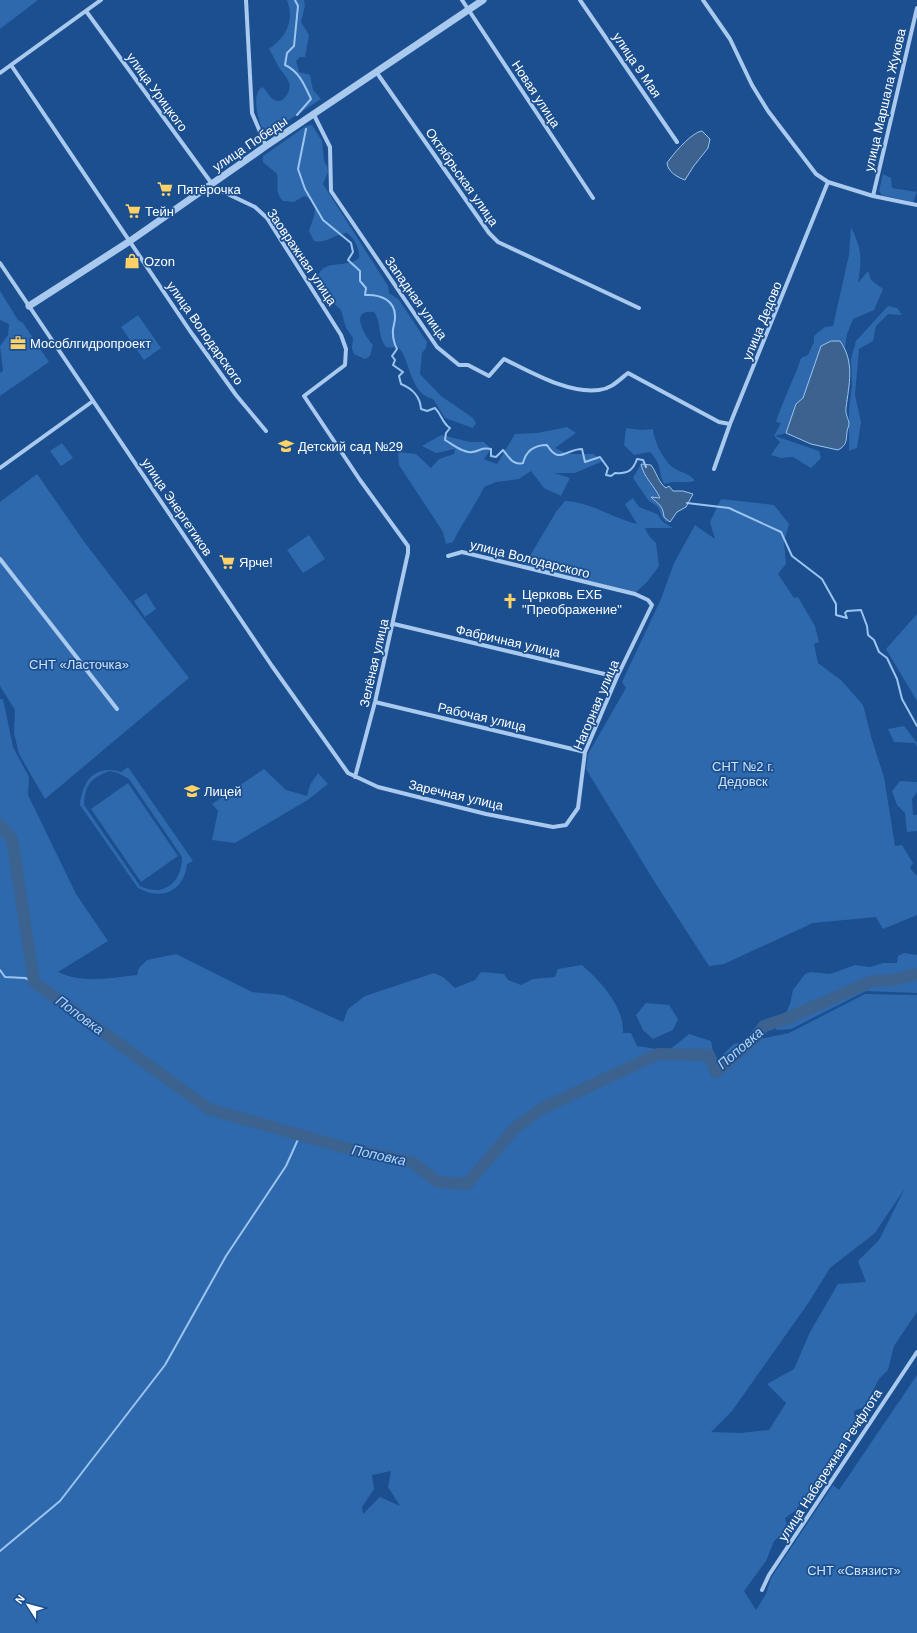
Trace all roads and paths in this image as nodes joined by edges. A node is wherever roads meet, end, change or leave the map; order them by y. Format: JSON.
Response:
{"nodes":[{"id":1,"x":101,"y":0,"type":"edge"},
{"id":2,"x":246,"y":0,"type":"edge"},
{"id":3,"x":462,"y":0,"type":"edge"},
{"id":4,"x":483,"y":0,"type":"edge"},
{"id":5,"x":580,"y":0,"type":"edge"},
{"id":6,"x":703,"y":0,"type":"edge"},
{"id":7,"x":917,"y":8,"type":"edge"},
{"id":8,"x":469,"y":10,"type":"junction"},
{"id":9,"x":86,"y":11,"type":"junction"},
{"id":10,"x":11,"y":65,"type":"junction"},
{"id":11,"x":0,"y":73,"type":"edge"},
{"id":12,"x":377,"y":73,"type":"junction"},
{"id":13,"x":314,"y":115,"type":"junction"},
{"id":14,"x":677,"y":142,"type":"dead end"},
{"id":15,"x":266,"y":146,"type":"junction"},
{"id":16,"x":828,"y":182,"type":"junction"},
{"id":17,"x":212,"y":184,"type":"junction"},
{"id":18,"x":873,"y":196,"type":"junction"},
{"id":19,"x":593,"y":198,"type":"dead end"},
{"id":20,"x":917,"y":205,"type":"edge"},
{"id":21,"x":130,"y":241,"type":"junction"},
{"id":22,"x":0,"y":263,"type":"edge"},
{"id":23,"x":29,"y":306,"type":"junction"},
{"id":24,"x":639,"y":308,"type":"dead end"},
{"id":25,"x":93,"y":401,"type":"junction"},
{"id":26,"x":730,"y":424,"type":"junction"},
{"id":27,"x":266,"y":431,"type":"dead end"},
{"id":28,"x":0,"y":468,"type":"edge"},
{"id":29,"x":714,"y":469,"type":"dead end"},
{"id":30,"x":408,"y":553,"type":"joint"},
{"id":31,"x":448,"y":556,"type":"dead end"},
{"id":32,"x":0,"y":559,"type":"edge"},
{"id":33,"x":652,"y":604,"type":"joint"},
{"id":34,"x":394,"y":624,"type":"junction"},
{"id":35,"x":617,"y":677,"type":"junction"},
{"id":36,"x":376,"y":702,"type":"junction"},
{"id":37,"x":117,"y":709,"type":"dead end"},
{"id":38,"x":585,"y":752,"type":"junction"},
{"id":39,"x":355,"y":777,"type":"junction"},
{"id":40,"x":553,"y":827,"type":"joint"},
{"id":41,"x":917,"y":1352,"type":"edge"},
{"id":42,"x":762,"y":1590,"type":"dead end"}],
"edges":[{"from":1,"to":9,"type":"street"},
{"from":2,"to":15,"type":"street"},
{"from":3,"to":8,"type":"street","name":"Новая улица"},
{"from":4,"to":8,"type":"street","name":"улица Победы"},
{"from":5,"to":14,"type":"street","name":"улица 9 Мая"},
{"from":6,"to":16,"type":"street"},
{"from":7,"to":18,"type":"street","name":"улица Маршала Жукова"},
{"from":8,"to":12,"type":"street","name":"улица Победы"},
{"from":8,"to":19,"type":"street","name":"Новая улица"},
{"from":9,"to":10,"type":"street"},
{"from":9,"to":17,"type":"street","name":"улица Урицкого"},
{"from":10,"to":11,"type":"street"},
{"from":10,"to":21,"type":"street","name":"улица Володарского"},
{"from":12,"to":13,"type":"street","name":"улица Победы"},
{"from":12,"to":24,"type":"street","name":"Октябрьская улица"},
{"from":13,"to":15,"type":"street","name":"улица Победы"},
{"from":13,"to":26,"type":"street","name":"Западная улица"},
{"from":15,"to":17,"type":"street","name":"улица Победы"},
{"from":16,"to":18,"type":"street"},
{"from":16,"to":26,"type":"street","name":"улица Дедово"},
{"from":17,"to":21,"type":"street","name":"улица Победы"},
{"from":17,"to":30,"type":"street","name":"Заовражная улица"},
{"from":18,"to":20,"type":"street"},
{"from":21,"to":23,"type":"street","name":"улица Победы"},
{"from":21,"to":27,"type":"street","name":"улица Володарского"},
{"from":22,"to":23,"type":"street","name":"улица Энергетиков"},
{"from":23,"to":25,"type":"street","name":"улица Энергетиков"},
{"from":25,"to":28,"type":"street"},
{"from":25,"to":39,"type":"street","name":"улица Энергетиков"},
{"from":26,"to":29,"type":"street","name":"улица Дедово"},
{"from":30,"to":34,"type":"street","name":"Зелёная улица"},
{"from":31,"to":33,"type":"street","name":"улица Володарского"},
{"from":32,"to":37,"type":"street"},
{"from":33,"to":35,"type":"street","name":"Нагорная улица"},
{"from":34,"to":35,"type":"street","name":"Фабричная улица"},
{"from":34,"to":36,"type":"street","name":"Зелёная улица"},
{"from":35,"to":38,"type":"street","name":"Нагорная улица"},
{"from":36,"to":38,"type":"street","name":"Рабочая улица"},
{"from":36,"to":39,"type":"street","name":"Зелёная улица"},
{"from":38,"to":40,"type":"street","name":"Нагорная улица"},
{"from":39,"to":40,"type":"street","name":"Заречная улица"},
{"from":41,"to":42,"type":"street","name":"улица Набережная Речфлота"}]}
